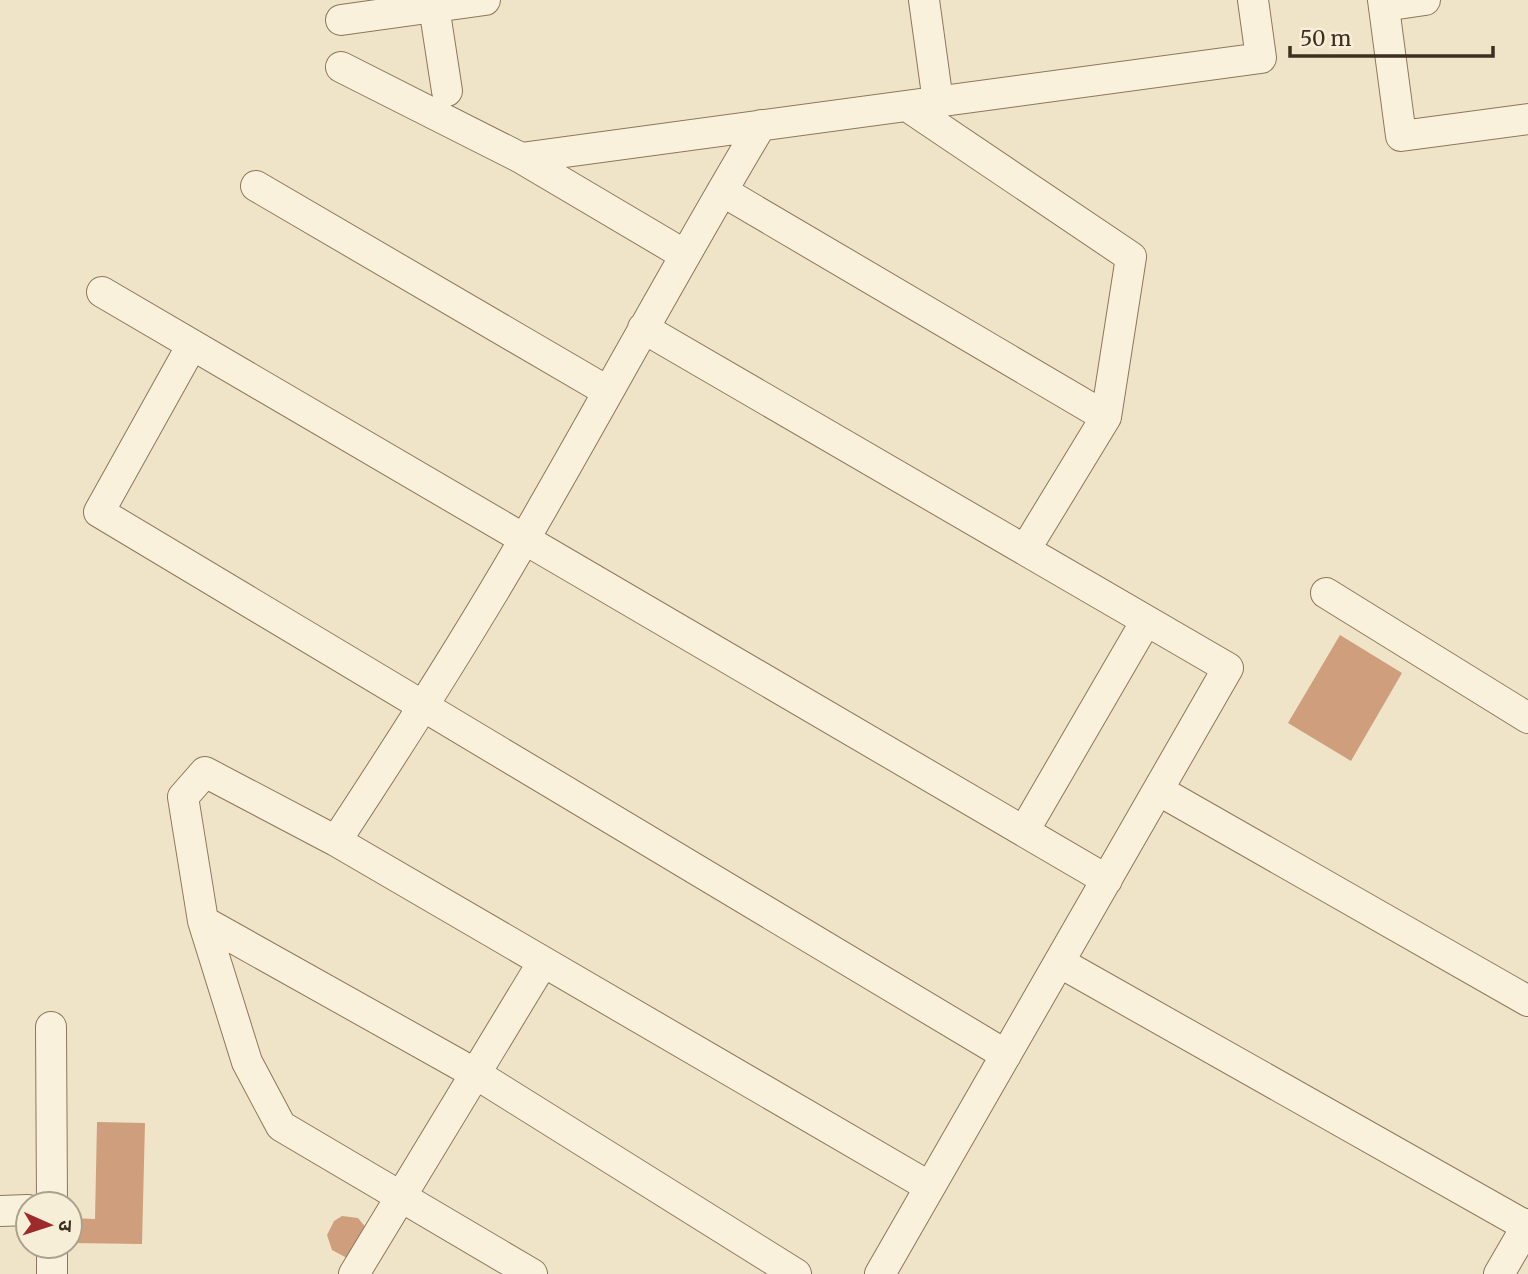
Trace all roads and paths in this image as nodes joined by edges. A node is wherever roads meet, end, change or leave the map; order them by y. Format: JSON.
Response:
{"nodes":[{"id":1,"x":485,"y":0,"type":"edge"},
{"id":2,"x":924,"y":0,"type":"edge"},
{"id":3,"x":1253,"y":0,"type":"edge"},
{"id":4,"x":1425,"y":0,"type":"edge"},
{"id":5,"x":1383,"y":3,"type":"edge"},
{"id":6,"x":433,"y":4,"type":"edge"},
{"id":7,"x":341,"y":20,"type":"dead end"},
{"id":8,"x":341,"y":68,"type":"dead end"},
{"id":9,"x":447,"y":91,"type":"dead end"},
{"id":10,"x":938,"y":102,"type":"junction"},
{"id":11,"x":907,"y":106,"type":"junction"},
{"id":12,"x":1528,"y":119,"type":"edge"},
{"id":13,"x":761,"y":125,"type":"junction"},
{"id":14,"x":521,"y":158,"type":"junction"},
{"id":15,"x":256,"y":186,"type":"dead end"},
{"id":16,"x":722,"y":191,"type":"junction"},
{"id":17,"x":685,"y":255,"type":"junction"},
{"id":18,"x":102,"y":292,"type":"dead end"},
{"id":19,"x":643,"y":328,"type":"junction"},
{"id":20,"x":192,"y":345,"type":"junction"},
{"id":21,"x":607,"y":391,"type":"junction"},
{"id":22,"x":1106,"y":418,"type":"junction"},
{"id":23,"x":524,"y":539,"type":"junction"},
{"id":24,"x":1025,"y":550,"type":"junction"},
{"id":25,"x":1326,"y":593,"type":"dead end"},
{"id":26,"x":1146,"y":621,"type":"junction"},
{"id":27,"x":424,"y":707,"type":"junction"},
{"id":28,"x":1528,"y":718,"type":"edge"},
{"id":29,"x":1158,"y":790,"type":"junction"},
{"id":30,"x":1024,"y":831,"type":"junction"},
{"id":31,"x":336,"y":841,"type":"junction"},
{"id":32,"x":1107,"y":880,"type":"junction"},
{"id":33,"x":203,"y":921,"type":"junction"},
{"id":34,"x":543,"y":962,"type":"junction"},
{"id":35,"x":1059,"y":962,"type":"junction"},
{"id":36,"x":1528,"y":1001,"type":"edge"},
{"id":37,"x":51,"y":1027,"type":"dead end"},
{"id":38,"x":1006,"y":1055,"type":"junction"},
{"id":39,"x":477,"y":1074,"type":"junction"},
{"id":40,"x":930,"y":1187,"type":"junction"},
{"id":41,"x":52,"y":1190,"type":"edge"},
{"id":42,"x":399,"y":1197,"type":"junction"},
{"id":43,"x":1527,"y":1226,"type":"edge"},
{"id":44,"x":354,"y":1274,"type":"edge"},
{"id":45,"x":532,"y":1274,"type":"edge"},
{"id":46,"x":796,"y":1274,"type":"edge"},
{"id":47,"x":880,"y":1274,"type":"edge"},
{"id":48,"x":1499,"y":1274,"type":"edge"}],
"edges":[{"from":1,"to":6,"type":"street"},
{"from":2,"to":10,"type":"street"},
{"from":3,"to":10,"type":"street"},
{"from":4,"to":5,"type":"street"},
{"from":5,"to":12,"type":"street"},
{"from":6,"to":7,"type":"street"},
{"from":6,"to":9,"type":"street"},
{"from":8,"to":14,"type":"street"},
{"from":10,"to":11,"type":"street"},
{"from":11,"to":13,"type":"street"},
{"from":11,"to":22,"type":"street"},
{"from":13,"to":14,"type":"street"},
{"from":13,"to":16,"type":"street"},
{"from":14,"to":17,"type":"street"},
{"from":15,"to":21,"type":"street"},
{"from":16,"to":17,"type":"street"},
{"from":16,"to":22,"type":"street"},
{"from":17,"to":19,"type":"street"},
{"from":18,"to":20,"type":"street"},
{"from":19,"to":21,"type":"street"},
{"from":19,"to":24,"type":"street"},
{"from":20,"to":23,"type":"street"},
{"from":20,"to":27,"type":"street"},
{"from":21,"to":23,"type":"street"},
{"from":22,"to":24,"type":"street"},
{"from":23,"to":27,"type":"street"},
{"from":23,"to":30,"type":"street"},
{"from":24,"to":26,"type":"street"},
{"from":25,"to":28,"type":"street"},
{"from":26,"to":29,"type":"street"},
{"from":26,"to":30,"type":"street"},
{"from":27,"to":31,"type":"street"},
{"from":27,"to":38,"type":"street"},
{"from":29,"to":32,"type":"street"},
{"from":29,"to":36,"type":"street"},
{"from":30,"to":32,"type":"street"},
{"from":31,"to":33,"type":"street"},
{"from":31,"to":34,"type":"street"},
{"from":32,"to":35,"type":"street"},
{"from":33,"to":39,"type":"street"},
{"from":33,"to":42,"type":"street"},
{"from":34,"to":39,"type":"street"},
{"from":34,"to":40,"type":"street"},
{"from":35,"to":38,"type":"street"},
{"from":35,"to":43,"type":"street"},
{"from":37,"to":41,"type":"street"},
{"from":38,"to":40,"type":"street"},
{"from":39,"to":42,"type":"street"},
{"from":39,"to":46,"type":"street"},
{"from":40,"to":47,"type":"street"},
{"from":42,"to":44,"type":"street"},
{"from":42,"to":45,"type":"street"},
{"from":43,"to":48,"type":"street"}]}
